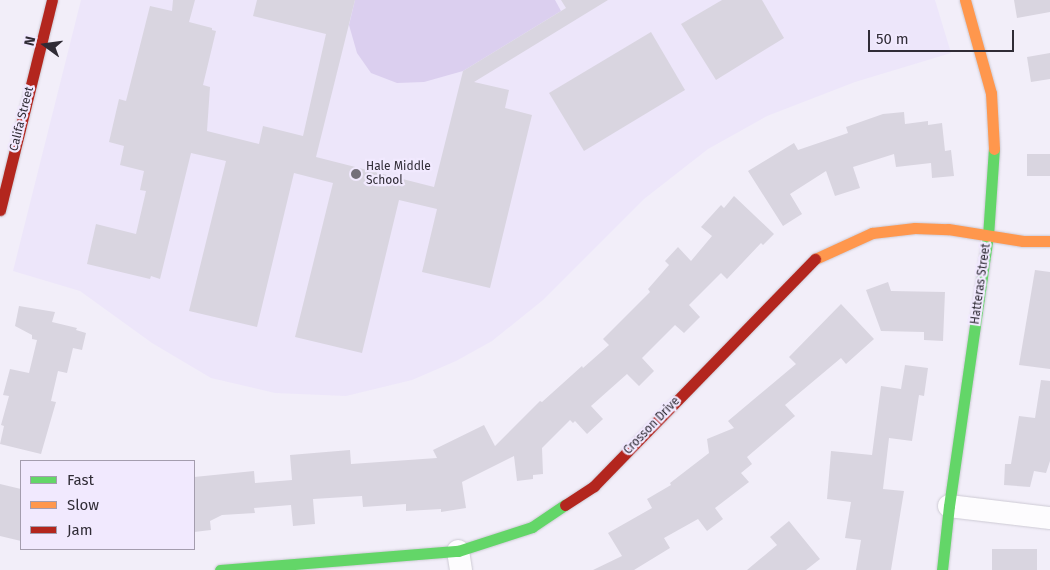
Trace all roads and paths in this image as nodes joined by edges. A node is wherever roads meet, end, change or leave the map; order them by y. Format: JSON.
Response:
{"nodes":[{"id":1,"x":52,"y":0,"type":"edge"},
{"id":2,"x":965,"y":0,"type":"edge"},
{"id":3,"x":0,"y":210,"type":"edge"},
{"id":4,"x":988,"y":236,"type":"junction"},
{"id":5,"x":1050,"y":241,"type":"edge"},
{"id":6,"x":949,"y":506,"type":"junction"},
{"id":7,"x":1050,"y":518,"type":"edge"},
{"id":8,"x":460,"y":560,"type":"edge"},
{"id":9,"x":220,"y":570,"type":"edge"},
{"id":10,"x":942,"y":570,"type":"edge"}],
"edges":[{"from":1,"to":3,"type":"street","name":"Califa Street"},
{"from":2,"to":4,"type":"street","name":"Hatteras Street"},
{"from":4,"to":5,"type":"street","name":"Crosson Drive"},
{"from":4,"to":6,"type":"street","name":"Hatteras Street"},
{"from":4,"to":8,"type":"street","name":"Crosson Drive"},
{"from":6,"to":7,"type":"street"},
{"from":6,"to":10,"type":"street","name":"Hatteras Street"},
{"from":8,"to":9,"type":"street","name":"Crosson Drive"}]}
